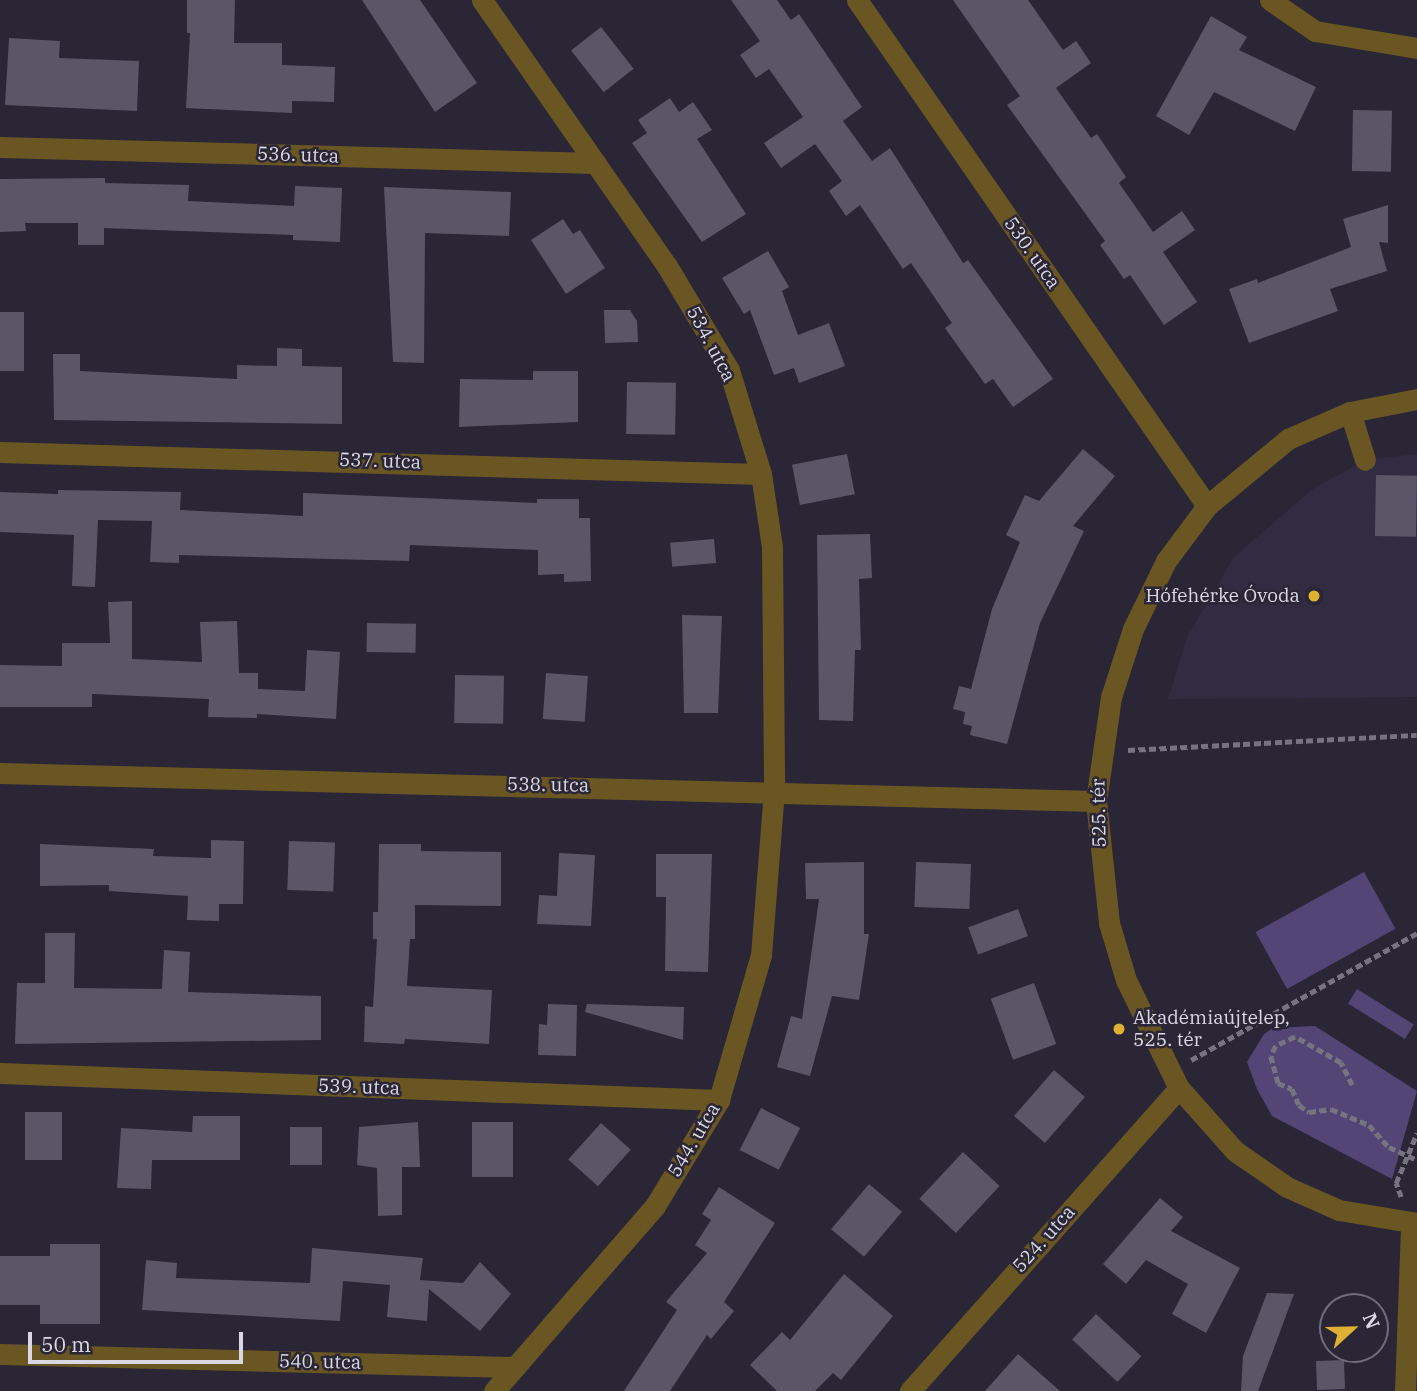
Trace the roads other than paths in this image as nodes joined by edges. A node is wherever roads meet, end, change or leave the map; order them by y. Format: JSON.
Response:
{"nodes":[{"id":1,"x":482,"y":0,"type":"edge"},
{"id":2,"x":857,"y":0,"type":"edge"},
{"id":3,"x":1270,"y":0,"type":"edge"},
{"id":4,"x":1417,"y":48,"type":"edge"},
{"id":5,"x":0,"y":147,"type":"edge"},
{"id":6,"x":596,"y":163,"type":"junction"},
{"id":7,"x":1417,"y":399,"type":"edge"},
{"id":8,"x":1350,"y":412,"type":"junction"},
{"id":9,"x":0,"y":452,"type":"edge"},
{"id":10,"x":1365,"y":460,"type":"dead end"},
{"id":11,"x":761,"y":474,"type":"junction"},
{"id":12,"x":1207,"y":506,"type":"junction"},
{"id":13,"x":0,"y":773,"type":"edge"},
{"id":14,"x":774,"y":790,"type":"junction"},
{"id":15,"x":1096,"y":801,"type":"junction"},
{"id":16,"x":0,"y":1073,"type":"edge"},
{"id":17,"x":1174,"y":1080,"type":"junction"},
{"id":18,"x":719,"y":1100,"type":"junction"},
{"id":19,"x":1414,"y":1224,"type":"edge"},
{"id":20,"x":0,"y":1354,"type":"edge"},
{"id":21,"x":515,"y":1367,"type":"junction"},
{"id":22,"x":494,"y":1391,"type":"edge"},
{"id":23,"x":910,"y":1391,"type":"edge"},
{"id":24,"x":1405,"y":1391,"type":"edge"}],
"edges":[{"from":1,"to":6,"type":"street","name":"534. utca"},
{"from":2,"to":12,"type":"street","name":"530. utca"},
{"from":3,"to":4,"type":"street"},
{"from":5,"to":6,"type":"street","name":"536. utca"},
{"from":6,"to":11,"type":"street","name":"534. utca"},
{"from":7,"to":8,"type":"street","name":"525. tér"},
{"from":8,"to":10,"type":"street"},
{"from":8,"to":12,"type":"street","name":"525. tér"},
{"from":9,"to":11,"type":"street","name":"537. utca"},
{"from":11,"to":14,"type":"street","name":"534. utca"},
{"from":12,"to":15,"type":"street","name":"525. tér"},
{"from":13,"to":14,"type":"street","name":"538. utca"},
{"from":14,"to":15,"type":"street","name":"538. utca"},
{"from":14,"to":18,"type":"street","name":"544. utca"},
{"from":15,"to":17,"type":"street","name":"525. tér"},
{"from":16,"to":18,"type":"street","name":"539. utca"},
{"from":17,"to":19,"type":"street","name":"525. tér"},
{"from":17,"to":23,"type":"street","name":"524. utca"},
{"from":18,"to":21,"type":"street","name":"544. utca"},
{"from":19,"to":24,"type":"street"},
{"from":20,"to":21,"type":"street","name":"540. utca"},
{"from":21,"to":22,"type":"street","name":"544. utca"}]}
